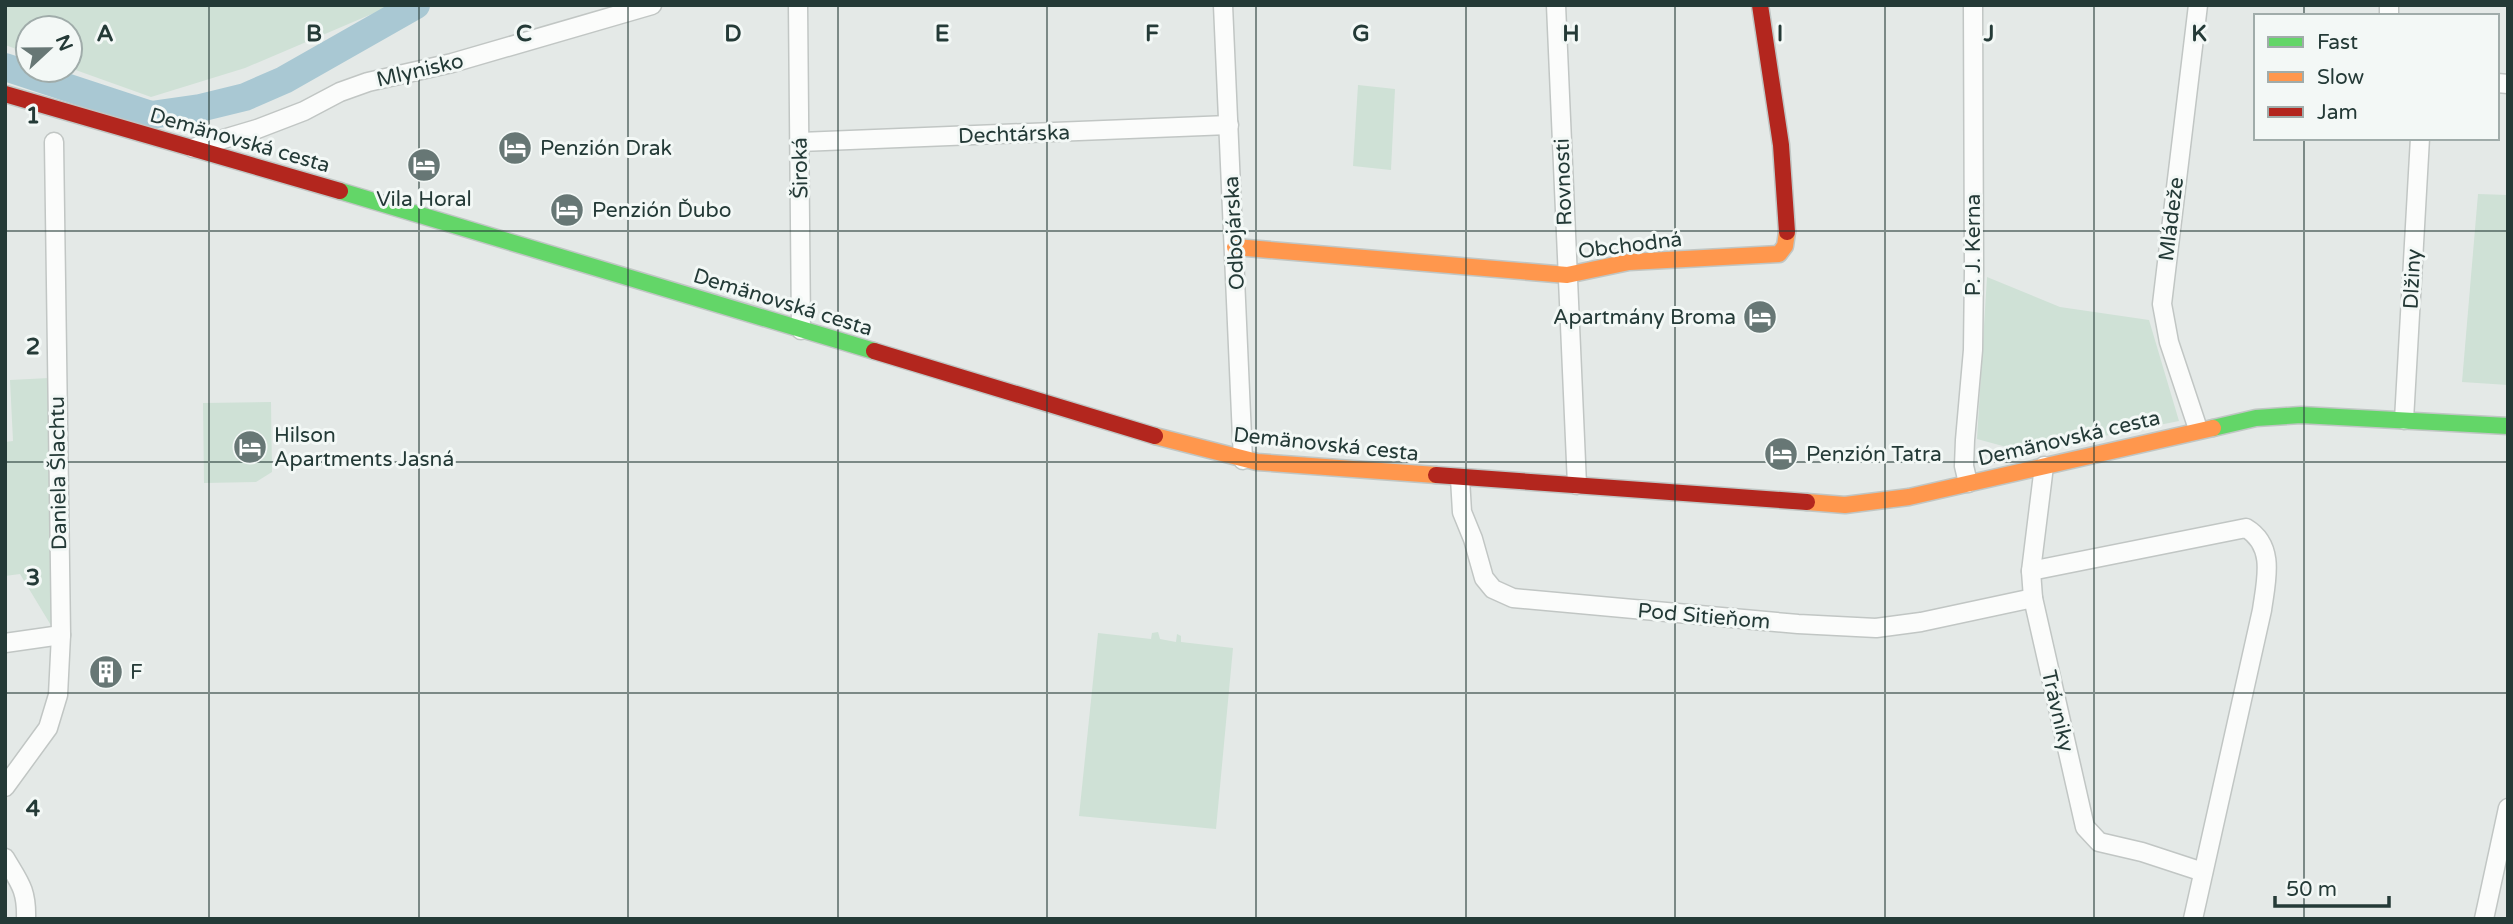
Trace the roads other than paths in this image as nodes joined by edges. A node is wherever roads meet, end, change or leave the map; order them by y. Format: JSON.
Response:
{"nodes":[{"id":1,"x":652,"y":5,"type":"edge"},
{"id":2,"x":798,"y":5,"type":"edge"},
{"id":3,"x":1223,"y":5,"type":"edge"},
{"id":4,"x":1556,"y":5,"type":"edge"},
{"id":5,"x":1760,"y":5,"type":"edge"},
{"id":6,"x":1973,"y":5,"type":"edge"},
{"id":7,"x":2198,"y":5,"type":"edge"},
{"id":8,"x":5,"y":94,"type":"edge"},
{"id":9,"x":1229,"y":125,"type":"junction"},
{"id":10,"x":2420,"y":140,"type":"edge"},
{"id":11,"x":54,"y":142,"type":"dead end"},
{"id":12,"x":800,"y":142,"type":"junction"},
{"id":13,"x":192,"y":148,"type":"junction"},
{"id":14,"x":1235,"y":247,"type":"junction"},
{"id":15,"x":1567,"y":275,"type":"junction"},
{"id":16,"x":801,"y":330,"type":"junction"},
{"id":17,"x":2404,"y":420,"type":"junction"},
{"id":18,"x":2508,"y":426,"type":"edge"},
{"id":19,"x":2198,"y":429,"type":"junction"},
{"id":20,"x":1243,"y":460,"type":"junction"},
{"id":21,"x":2044,"y":466,"type":"junction"},
{"id":22,"x":1460,"y":478,"type":"junction"},
{"id":23,"x":1968,"y":483,"type":"junction"},
{"id":24,"x":1577,"y":485,"type":"junction"},
{"id":25,"x":2031,"y":571,"type":"junction"},
{"id":26,"x":2033,"y":598,"type":"junction"},
{"id":27,"x":61,"y":635,"type":"junction"},
{"id":28,"x":5,"y":643,"type":"edge"},
{"id":29,"x":5,"y":787,"type":"edge"},
{"id":30,"x":2508,"y":808,"type":"edge"},
{"id":31,"x":5,"y":858,"type":"edge"},
{"id":32,"x":2203,"y":872,"type":"junction"},
{"id":33,"x":26,"y":919,"type":"edge"},
{"id":34,"x":2193,"y":919,"type":"edge"},
{"id":35,"x":2484,"y":919,"type":"edge"}],
"edges":[{"from":1,"to":13,"type":"street","name":"Mlynisko"},
{"from":2,"to":12,"type":"street","name":"Široká"},
{"from":3,"to":9,"type":"street","name":"Odbojárska"},
{"from":4,"to":15,"type":"street","name":"Rovnosti"},
{"from":5,"to":15,"type":"main road","name":"Obchodná"},
{"from":6,"to":23,"type":"street","name":"P. J. Kerna"},
{"from":7,"to":19,"type":"street","name":"Mládeže"},
{"from":8,"to":13,"type":"main road","name":"Demänovská cesta"},
{"from":9,"to":12,"type":"street","name":"Dechtárska"},
{"from":9,"to":14,"type":"street","name":"Odbojárska"},
{"from":10,"to":17,"type":"street","name":"Dlžiny"},
{"from":11,"to":27,"type":"street","name":"Daniela Šlachtu"},
{"from":12,"to":16,"type":"street","name":"Široká"},
{"from":13,"to":16,"type":"main road","name":"Demänovská cesta"},
{"from":14,"to":15,"type":"main road","name":"Obchodná"},
{"from":14,"to":20,"type":"street","name":"Odbojárska"},
{"from":15,"to":24,"type":"street","name":"Rovnosti"},
{"from":16,"to":20,"type":"main road","name":"Demänovská cesta"},
{"from":17,"to":18,"type":"main road","name":"Demänovská cesta"},
{"from":17,"to":19,"type":"main road","name":"Demänovská cesta"},
{"from":19,"to":21,"type":"main road","name":"Demänovská cesta"},
{"from":20,"to":22,"type":"main road","name":"Demänovská cesta"},
{"from":21,"to":23,"type":"main road","name":"Demänovská cesta"},
{"from":21,"to":25,"type":"street","name":"Trávniky"},
{"from":22,"to":24,"type":"main road","name":"Demänovská cesta"},
{"from":22,"to":26,"type":"street","name":"Pod Sitieňom"},
{"from":23,"to":24,"type":"main road","name":"Demänovská cesta"},
{"from":25,"to":26,"type":"street","name":"Trávniky"},
{"from":25,"to":32,"type":"street"},
{"from":26,"to":32,"type":"street","name":"Trávniky"},
{"from":27,"to":28,"type":"street"},
{"from":27,"to":29,"type":"street","name":"Daniela Šlachtu"},
{"from":30,"to":35,"type":"street"},
{"from":31,"to":33,"type":"street"},
{"from":32,"to":34,"type":"street"}]}
